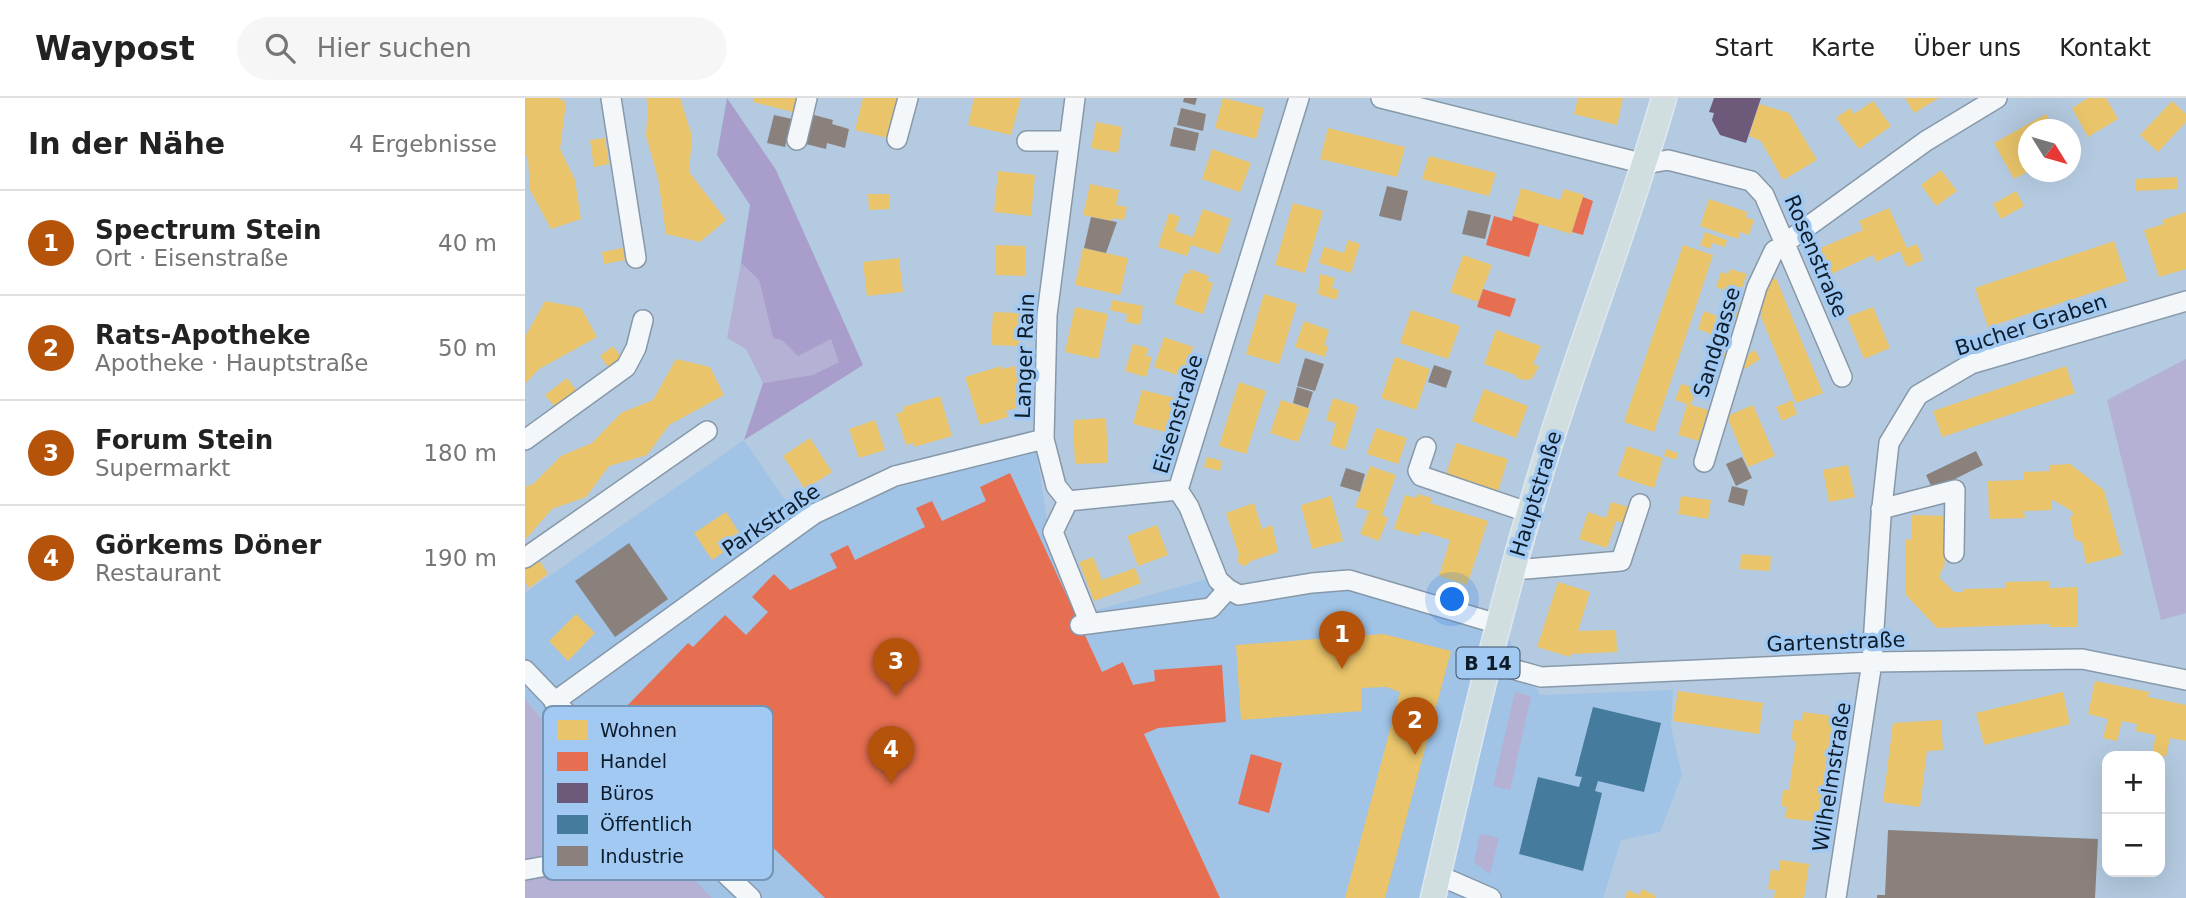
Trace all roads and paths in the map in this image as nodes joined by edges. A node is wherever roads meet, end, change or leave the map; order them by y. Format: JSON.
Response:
{"nodes":[{"id":1,"x":611,"y":98,"type":"edge"},
{"id":2,"x":807,"y":98,"type":"edge"},
{"id":3,"x":908,"y":98,"type":"edge"},
{"id":4,"x":1075,"y":98,"type":"edge"},
{"id":5,"x":1299,"y":98,"type":"edge"},
{"id":6,"x":1381,"y":98,"type":"edge"},
{"id":7,"x":1664,"y":98,"type":"edge"},
{"id":8,"x":1987,"y":101,"type":"edge"},
{"id":9,"x":897,"y":139,"type":"dead end"},
{"id":10,"x":797,"y":140,"type":"dead end"},
{"id":11,"x":1027,"y":141,"type":"dead end"},
{"id":12,"x":1069,"y":141,"type":"junction"},
{"id":13,"x":1645,"y":164,"type":"junction"},
{"id":14,"x":1786,"y":243,"type":"junction"},
{"id":15,"x":636,"y":258,"type":"dead end"},
{"id":16,"x":2186,"y":301,"type":"edge"},
{"id":17,"x":643,"y":320,"type":"dead end"},
{"id":18,"x":1842,"y":376,"type":"dead end"},
{"id":19,"x":707,"y":431,"type":"dead end"},
{"id":20,"x":1044,"y":439,"type":"junction"},
{"id":21,"x":525,"y":440,"type":"edge"},
{"id":22,"x":1426,"y":447,"type":"dead end"},
{"id":23,"x":1704,"y":462,"type":"dead end"},
{"id":24,"x":1178,"y":490,"type":"junction"},
{"id":25,"x":1068,"y":501,"type":"junction"},
{"id":26,"x":1640,"y":504,"type":"dead end"},
{"id":27,"x":1881,"y":509,"type":"junction"},
{"id":28,"x":1530,"y":513,"type":"junction"},
{"id":29,"x":1954,"y":553,"type":"dead end"},
{"id":30,"x":525,"y":558,"type":"edge"},
{"id":31,"x":1514,"y":566,"type":"junction"},
{"id":32,"x":1228,"y":589,"type":"junction"},
{"id":33,"x":1498,"y":624,"type":"junction"},
{"id":34,"x":1488,"y":662,"type":"junction"},
{"id":35,"x":1872,"y":662,"type":"junction"},
{"id":36,"x":525,"y":670,"type":"edge"},
{"id":37,"x":2186,"y":680,"type":"edge"},
{"id":38,"x":554,"y":702,"type":"junction"},
{"id":39,"x":558,"y":706,"type":"edge"},
{"id":40,"x":543,"y":867,"type":"edge"},
{"id":41,"x":525,"y":870,"type":"edge"},
{"id":42,"x":732,"y":880,"type":"edge"},
{"id":43,"x":1435,"y":886,"type":"edge"},
{"id":44,"x":751,"y":898,"type":"edge"},
{"id":45,"x":1491,"y":898,"type":"edge"},
{"id":46,"x":1836,"y":898,"type":"edge"}],
"edges":[{"from":1,"to":15,"type":"street"},
{"from":2,"to":10,"type":"street"},
{"from":3,"to":9,"type":"street"},
{"from":4,"to":12,"type":"street","name":"Langer Rain"},
{"from":5,"to":24,"type":"street","name":"Eisenstraße"},
{"from":6,"to":13,"type":"street","name":"Rosenstraße"},
{"from":7,"to":13,"type":"main road","name":"Hauptstraße","number":"B 14"},
{"from":8,"to":14,"type":"street","name":"Sandgasse"},
{"from":11,"to":12,"type":"street"},
{"from":12,"to":20,"type":"street","name":"Langer Rain"},
{"from":13,"to":14,"type":"street","name":"Rosenstraße"},
{"from":13,"to":28,"type":"main road","name":"Hauptstraße","number":"B 14"},
{"from":14,"to":18,"type":"street","name":"Rosenstraße"},
{"from":14,"to":23,"type":"street","name":"Sandgasse"},
{"from":16,"to":27,"type":"street","name":"Bucher Graben"},
{"from":17,"to":21,"type":"street"},
{"from":19,"to":30,"type":"street"},
{"from":20,"to":25,"type":"street","name":"Langer Rain"},
{"from":20,"to":38,"type":"street","name":"Parkstraße"},
{"from":22,"to":28,"type":"street"},
{"from":24,"to":25,"type":"street"},
{"from":24,"to":32,"type":"street","name":"Eisenstraße"},
{"from":25,"to":32,"type":"street"},
{"from":26,"to":31,"type":"street"},
{"from":27,"to":29,"type":"street"},
{"from":27,"to":35,"type":"street","name":"Bucher Graben"},
{"from":28,"to":31,"type":"main road","name":"Hauptstraße","number":"B 14"},
{"from":31,"to":33,"type":"main road","name":"Hauptstraße","number":"B 14"},
{"from":32,"to":33,"type":"street"},
{"from":33,"to":34,"type":"main road","name":"Hauptstraße","number":"B 14"},
{"from":34,"to":35,"type":"street","name":"Gartenstraße"},
{"from":34,"to":43,"type":"main road","name":"Hauptstraße","number":"B 14"},
{"from":35,"to":37,"type":"street","name":"Gartenstraße"},
{"from":35,"to":46,"type":"street","name":"Wilhelmstraße"},
{"from":36,"to":38,"type":"street"},
{"from":38,"to":39,"type":"street"},
{"from":40,"to":41,"type":"street"},
{"from":42,"to":44,"type":"street"},
{"from":43,"to":45,"type":"street"}]}
